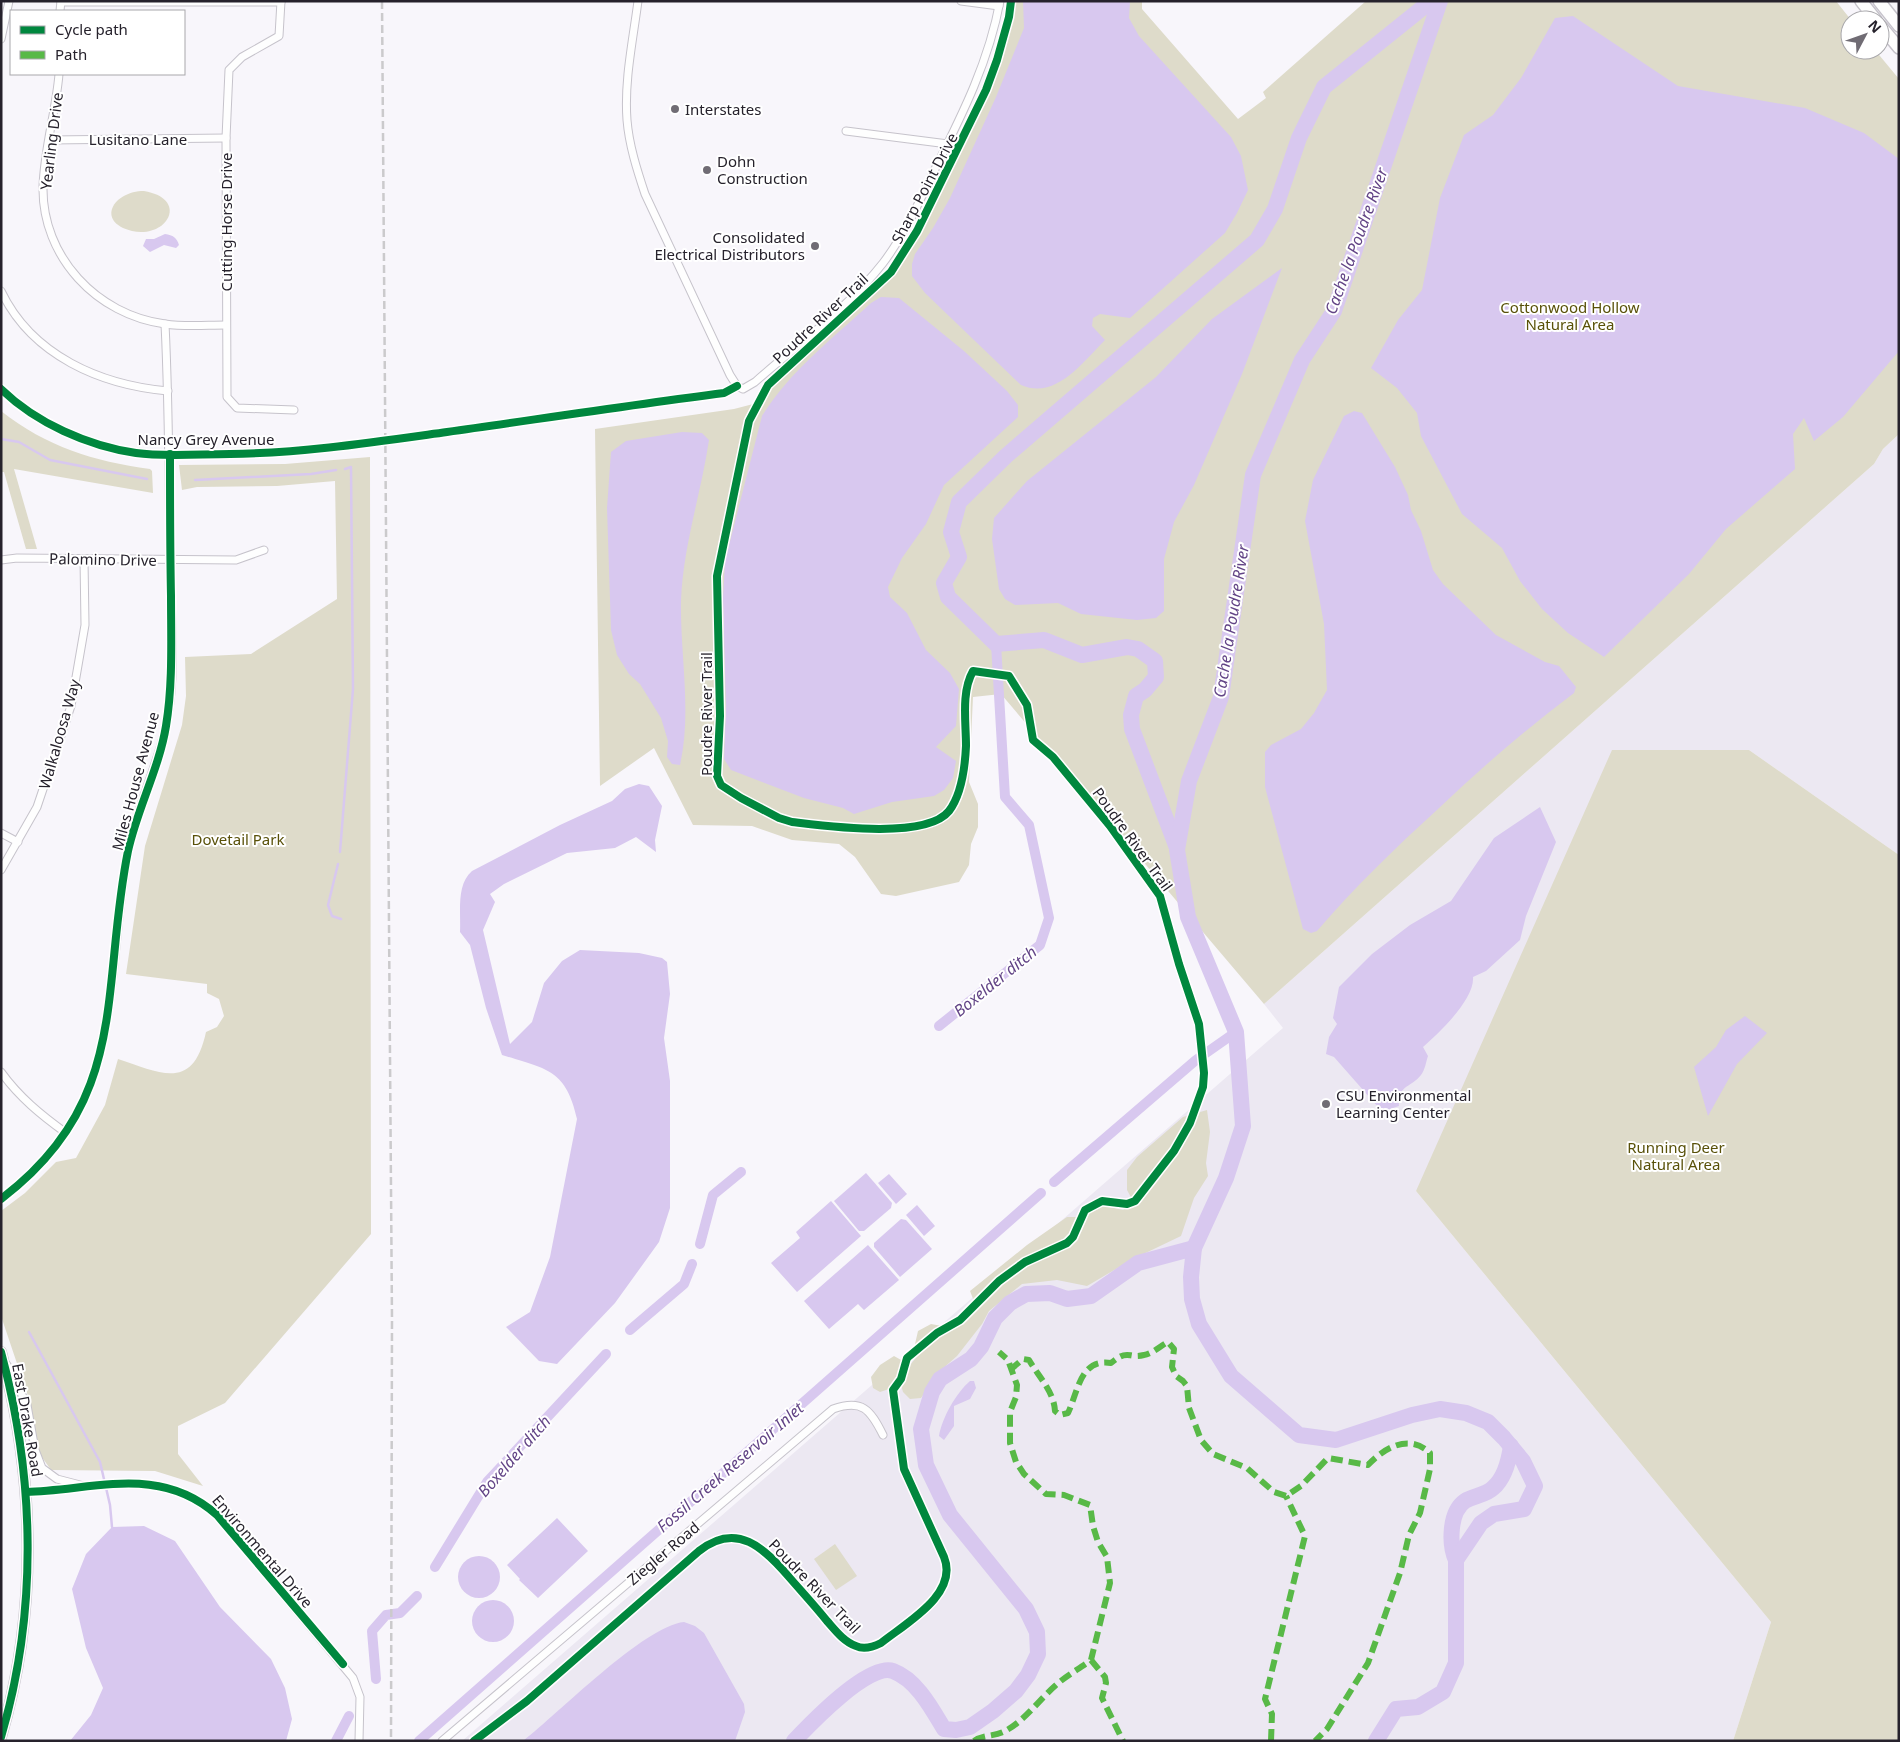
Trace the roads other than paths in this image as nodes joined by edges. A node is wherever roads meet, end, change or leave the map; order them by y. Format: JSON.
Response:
{"nodes":[{"id":1,"x":9,"y":1,"type":"edge"},
{"id":2,"x":281,"y":1,"type":"edge"},
{"id":3,"x":638,"y":1,"type":"edge"},
{"id":4,"x":961,"y":1,"type":"edge"},
{"id":5,"x":1879,"y":1,"type":"edge"},
{"id":6,"x":61,"y":2,"type":"edge"},
{"id":7,"x":167,"y":2,"type":"edge"},
{"id":8,"x":999,"y":4,"type":"edge"},
{"id":9,"x":1899,"y":26,"type":"edge"},
{"id":10,"x":1890,"y":37,"type":"edge"},
{"id":11,"x":1,"y":39,"type":"edge"},
{"id":12,"x":1899,"y":48,"type":"edge"},
{"id":13,"x":59,"y":75,"type":"edge"},
{"id":14,"x":846,"y":131,"type":"dead end"},
{"id":15,"x":226,"y":138,"type":"junction"},
{"id":16,"x":50,"y":140,"type":"junction"},
{"id":17,"x":948,"y":144,"type":"junction"},
{"id":18,"x":1,"y":291,"type":"edge"},
{"id":19,"x":164,"y":324,"type":"junction"},
{"id":20,"x":226,"y":325,"type":"junction"},
{"id":21,"x":737,"y":386,"type":"junction"},
{"id":22,"x":1,"y":389,"type":"edge"},
{"id":23,"x":168,"y":391,"type":"junction"},
{"id":24,"x":294,"y":410,"type":"dead end"},
{"id":25,"x":338,"y":448,"type":"joint"},
{"id":26,"x":170,"y":454,"type":"junction"},
{"id":27,"x":264,"y":550,"type":"dead end"},
{"id":28,"x":84,"y":559,"type":"junction"},
{"id":29,"x":1,"y":560,"type":"edge"},
{"id":30,"x":170,"y":560,"type":"junction"},
{"id":31,"x":1,"y":833,"type":"edge"},
{"id":32,"x":18,"y":842,"type":"junction"},
{"id":33,"x":1,"y":870,"type":"edge"},
{"id":34,"x":1,"y":1072,"type":"edge"},
{"id":35,"x":66,"y":1132,"type":"junction"},
{"id":36,"x":1,"y":1199,"type":"edge"},
{"id":37,"x":2,"y":1355,"type":"edge"},
{"id":38,"x":883,"y":1434,"type":"dead end"},
{"id":39,"x":87,"y":1487,"type":"junction"},
{"id":40,"x":26,"y":1492,"type":"junction"},
{"id":41,"x":1,"y":1737,"type":"edge"},
{"id":42,"x":359,"y":1741,"type":"edge"},
{"id":43,"x":442,"y":1741,"type":"edge"}],
"edges":[{"from":1,"to":11,"type":"street"},
{"from":2,"to":7,"type":"street"},
{"from":2,"to":15,"type":"street","name":"Cutting Horse Drive"},
{"from":3,"to":21,"type":"street"},
{"from":4,"to":8,"type":"street"},
{"from":5,"to":9,"type":"main road"},
{"from":6,"to":7,"type":"street"},
{"from":8,"to":17,"type":"street","name":"Sharp Point Drive"},
{"from":10,"to":12,"type":"main road"},
{"from":13,"to":16,"type":"street","name":"Yearling Drive"},
{"from":14,"to":17,"type":"street"},
{"from":15,"to":16,"type":"street","name":"Lusitano Lane"},
{"from":15,"to":20,"type":"street","name":"Cutting Horse Drive"},
{"from":16,"to":19,"type":"street","name":"Yearling Drive"},
{"from":17,"to":21,"type":"street","name":"Sharp Point Drive"},
{"from":18,"to":23,"type":"street"},
{"from":19,"to":20,"type":"street","name":"Yearling Drive"},
{"from":19,"to":23,"type":"street","name":"Miles House Avenue"},
{"from":20,"to":24,"type":"street","name":"Cutting Horse Drive"},
{"from":21,"to":25,"type":"street","name":"Sharp Point Drive"},
{"from":22,"to":26,"type":"street","name":"Nancy Grey Avenue"},
{"from":23,"to":26,"type":"street","name":"Miles House Avenue"},
{"from":25,"to":26,"type":"street","name":"Nancy Grey Avenue"},
{"from":26,"to":30,"type":"street","name":"Miles House Avenue"},
{"from":27,"to":30,"type":"street","name":"Palomino Drive"},
{"from":28,"to":29,"type":"street","name":"Palomino Drive"},
{"from":28,"to":30,"type":"street","name":"Palomino Drive"},
{"from":28,"to":32,"type":"street","name":"Walkaloosa Way"},
{"from":30,"to":35,"type":"street","name":"Miles House Avenue"},
{"from":31,"to":32,"type":"street"},
{"from":32,"to":33,"type":"street","name":"Walkaloosa Way"},
{"from":34,"to":35,"type":"street"},
{"from":35,"to":36,"type":"street","name":"Miles House Avenue"},
{"from":37,"to":39,"type":"street","name":"Environmental Drive"},
{"from":37,"to":40,"type":"main road","name":"East Drake Road"},
{"from":38,"to":43,"type":"street","name":"Ziegler Road"},
{"from":39,"to":40,"type":"street","name":"Environmental Drive"},
{"from":39,"to":42,"type":"street","name":"Environmental Drive"},
{"from":40,"to":41,"type":"main road"}]}
